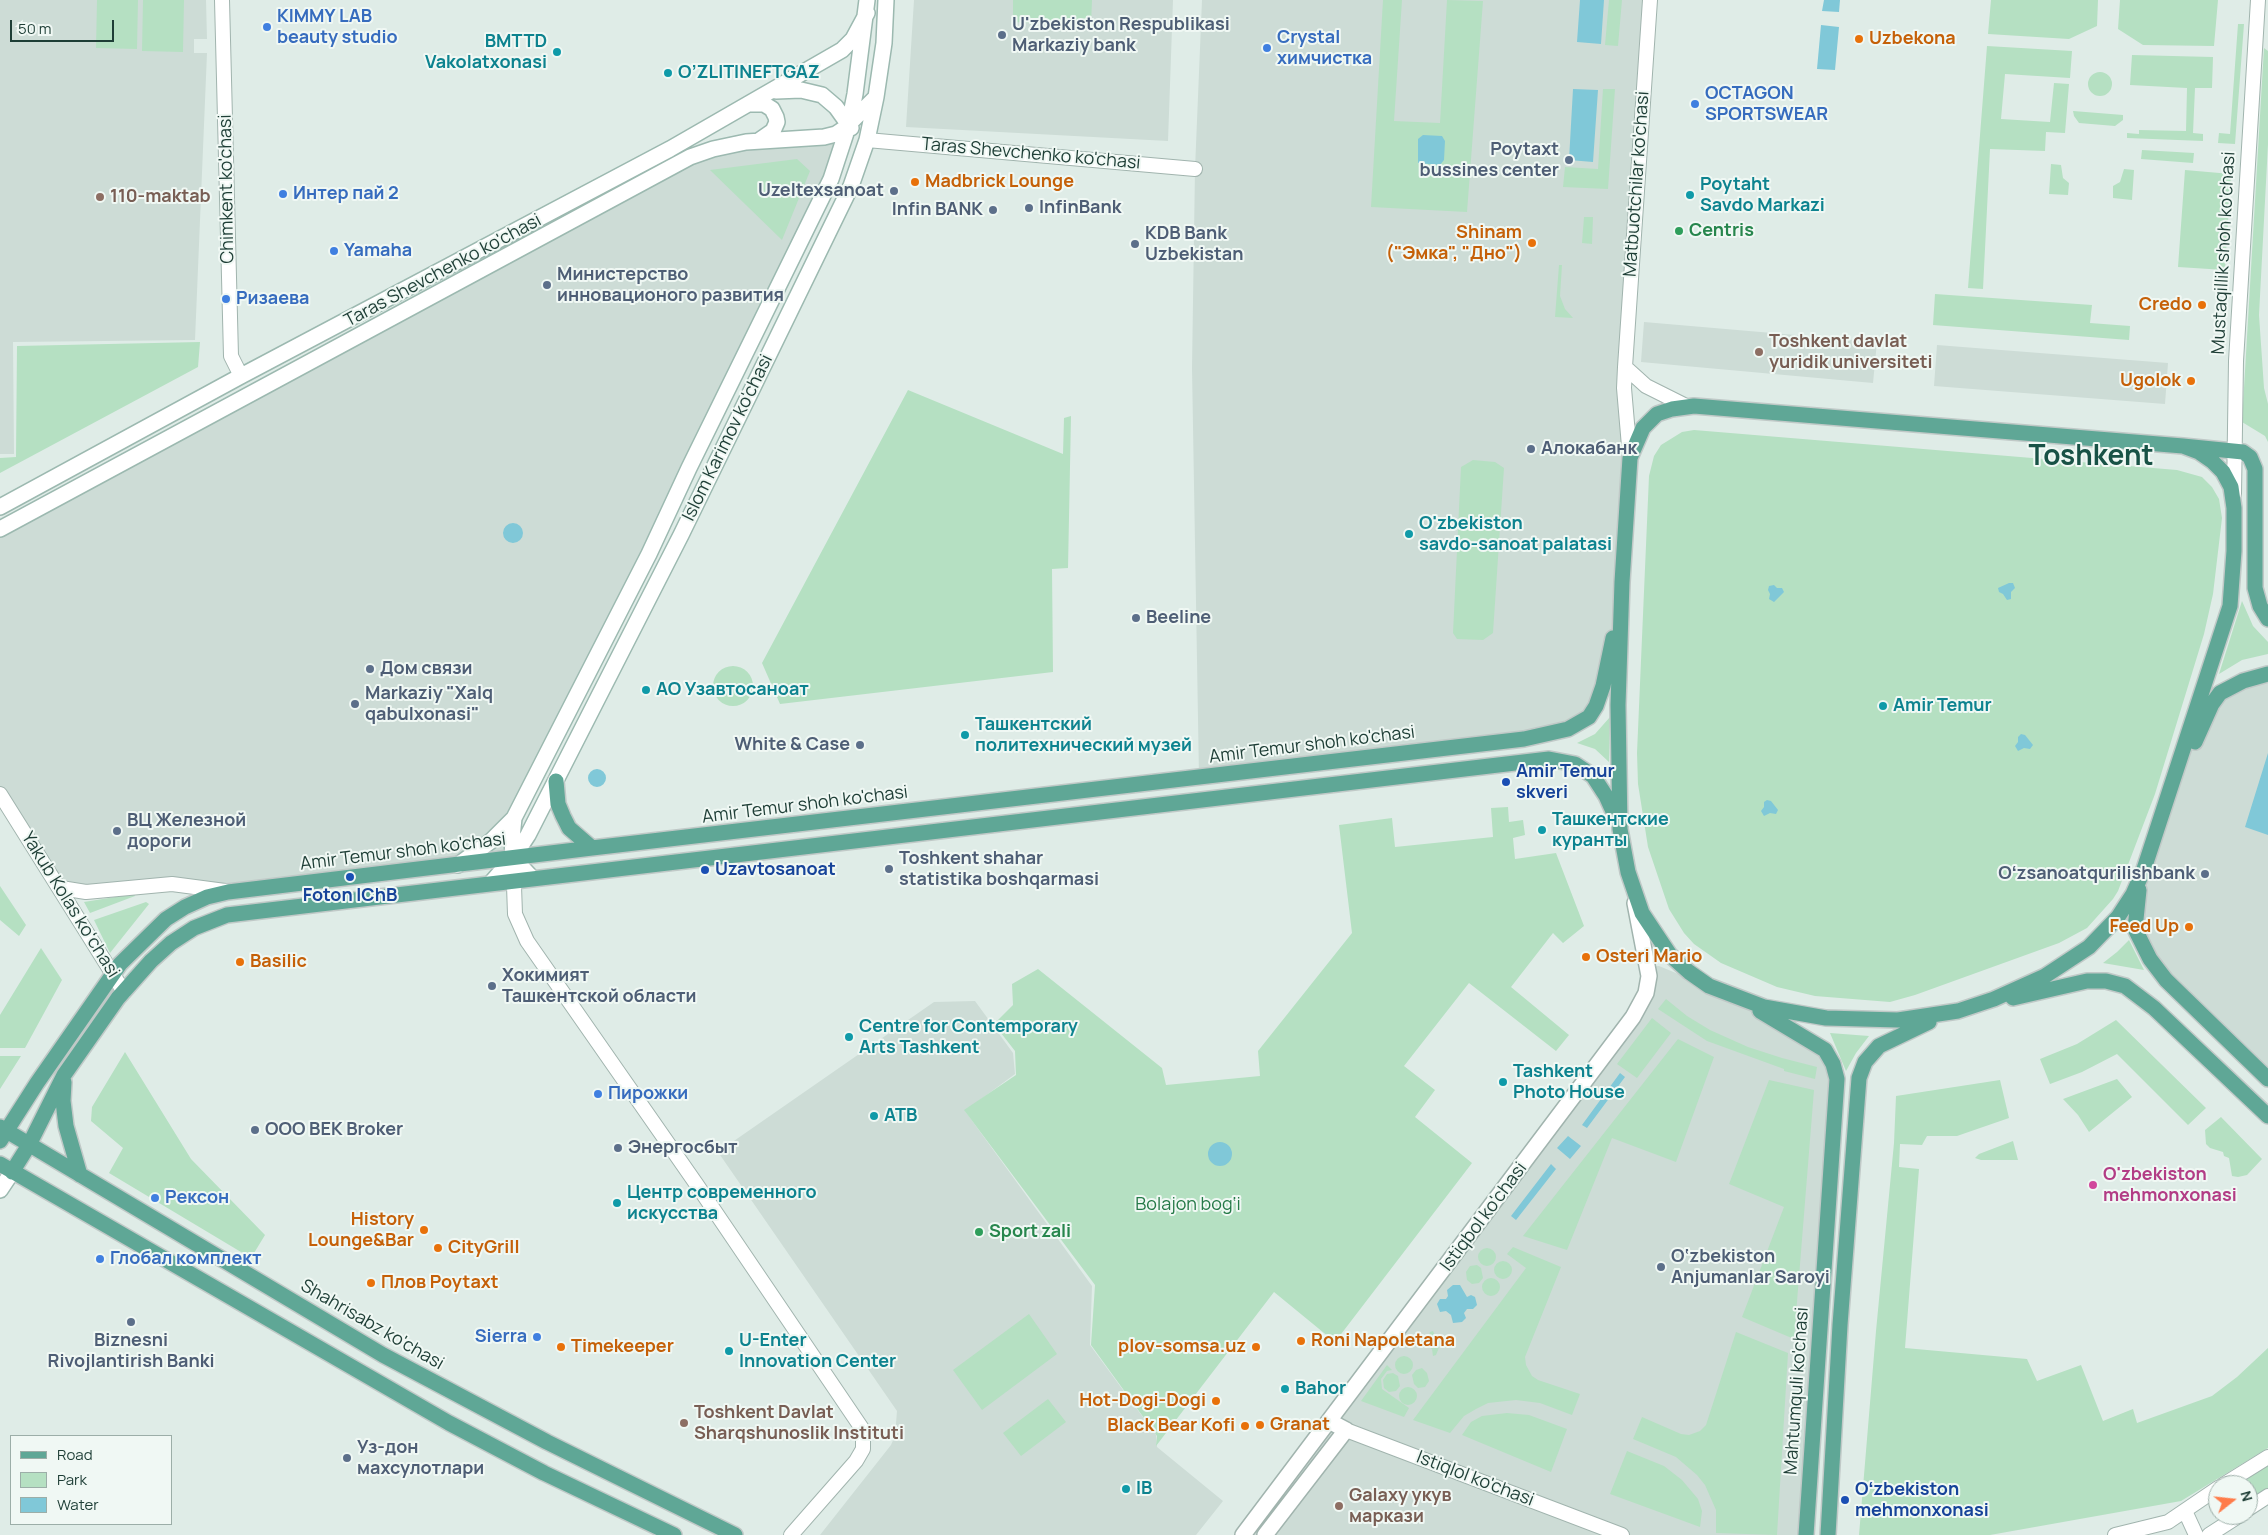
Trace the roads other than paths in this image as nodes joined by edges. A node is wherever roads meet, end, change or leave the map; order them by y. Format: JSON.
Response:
{"nodes":[{"id":1,"x":222,"y":0,"type":"edge"},
{"id":2,"x":886,"y":0,"type":"edge"},
{"id":3,"x":1650,"y":0,"type":"edge"},
{"id":4,"x":2258,"y":0,"type":"edge"},
{"id":5,"x":867,"y":6,"type":"edge"},
{"id":6,"x":765,"y":94,"type":"junction"},
{"id":7,"x":876,"y":97,"type":"junction"},
{"id":8,"x":746,"y":105,"type":"junction"},
{"id":9,"x":849,"y":124,"type":"junction"},
{"id":10,"x":813,"y":137,"type":"junction"},
{"id":11,"x":760,"y":140,"type":"junction"},
{"id":12,"x":867,"y":140,"type":"junction"},
{"id":13,"x":838,"y":163,"type":"junction"},
{"id":14,"x":858,"y":169,"type":"junction"},
{"id":15,"x":1195,"y":169,"type":"dead end"},
{"id":16,"x":1625,"y":367,"type":"junction"},
{"id":17,"x":241,"y":376,"type":"junction"},
{"id":18,"x":1688,"y":407,"type":"junction"},
{"id":19,"x":2183,"y":446,"type":"junction"},
{"id":20,"x":2234,"y":450,"type":"junction"},
{"id":21,"x":1630,"y":458,"type":"junction"},
{"id":22,"x":0,"y":507,"type":"edge"},
{"id":23,"x":2234,"y":508,"type":"junction"},
{"id":24,"x":0,"y":530,"type":"edge"},
{"id":25,"x":1622,"y":582,"type":"junction"},
{"id":26,"x":2268,"y":619,"type":"edge"},
{"id":27,"x":2268,"y":674,"type":"edge"},
{"id":28,"x":556,"y":781,"type":"junction"},
{"id":29,"x":0,"y":794,"type":"edge"},
{"id":30,"x":514,"y":818,"type":"junction"},
{"id":31,"x":2159,"y":824,"type":"junction"},
{"id":32,"x":1620,"y":829,"type":"junction"},
{"id":33,"x":592,"y":848,"type":"junction"},
{"id":34,"x":513,"y":858,"type":"junction"},
{"id":35,"x":458,"y":864,"type":"junction"},
{"id":36,"x":2144,"y":869,"type":"junction"},
{"id":37,"x":1628,"y":872,"type":"junction"},
{"id":38,"x":532,"y":878,"type":"junction"},
{"id":39,"x":514,"y":880,"type":"junction"},
{"id":40,"x":491,"y":883,"type":"junction"},
{"id":41,"x":60,"y":888,"type":"junction"},
{"id":42,"x":228,"y":892,"type":"junction"},
{"id":43,"x":112,"y":973,"type":"junction"},
{"id":44,"x":124,"y":992,"type":"junction"},
{"id":45,"x":1742,"y":1000,"type":"junction"},
{"id":46,"x":1952,"y":1012,"type":"junction"},
{"id":47,"x":64,"y":1075,"type":"junction"},
{"id":48,"x":2268,"y":1078,"type":"edge"},
{"id":49,"x":2268,"y":1116,"type":"edge"},
{"id":50,"x":2,"y":1133,"type":"edge"},
{"id":51,"x":29,"y":1145,"type":"junction"},
{"id":52,"x":6,"y":1168,"type":"edge"},
{"id":53,"x":80,"y":1175,"type":"junction"},
{"id":54,"x":0,"y":1190,"type":"edge"},
{"id":55,"x":1329,"y":1422,"type":"junction"},
{"id":56,"x":1346,"y":1430,"type":"junction"},
{"id":57,"x":2268,"y":1457,"type":"edge"},
{"id":58,"x":2239,"y":1475,"type":"edge"},
{"id":59,"x":2208,"y":1495,"type":"edge"},
{"id":60,"x":2185,"y":1512,"type":"junction"},
{"id":61,"x":2224,"y":1525,"type":"edge"},
{"id":62,"x":674,"y":1535,"type":"edge"},
{"id":63,"x":735,"y":1535,"type":"edge"},
{"id":64,"x":791,"y":1535,"type":"edge"},
{"id":65,"x":1242,"y":1535,"type":"edge"},
{"id":66,"x":1265,"y":1535,"type":"edge"},
{"id":67,"x":1622,"y":1535,"type":"edge"},
{"id":68,"x":1806,"y":1535,"type":"edge"},
{"id":69,"x":1828,"y":1535,"type":"edge"},
{"id":70,"x":2114,"y":1535,"type":"edge"},
{"id":71,"x":2196,"y":1535,"type":"edge"},
{"id":72,"x":2209,"y":1535,"type":"edge"}],
"edges":[{"from":1,"to":17,"type":"street","name":"Chimkent ko'chasi"},
{"from":2,"to":7,"type":"main road","name":"Islom Karimov ko'chasi"},
{"from":3,"to":16,"type":"street","name":"Matbuotchilar ko'chasi"},
{"from":4,"to":20,"type":"street","name":"Mustaqillik shoh ko'chasi"},
{"from":5,"to":6,"type":"main road","name":"Taras Shevchenko ko'chasi"},
{"from":5,"to":9,"type":"main road","name":"Islom Karimov ko'chasi"},
{"from":6,"to":8,"type":"main road","name":"Taras Shevchenko ko'chasi"},
{"from":6,"to":9,"type":"main road"},
{"from":7,"to":9,"type":"main road","name":"Taras Shevchenko ko'chasi"},
{"from":7,"to":12,"type":"main road","name":"Islom Karimov ko'chasi"},
{"from":8,"to":11,"type":"main road"},
{"from":8,"to":17,"type":"main road","name":"Taras Shevchenko ko'chasi"},
{"from":9,"to":10,"type":"main road","name":"Taras Shevchenko ko'chasi"},
{"from":9,"to":13,"type":"main road","name":"Islom Karimov ko'chasi"},
{"from":9,"to":14,"type":"main road"},
{"from":10,"to":11,"type":"main road","name":"Taras Shevchenko ko'chasi"},
{"from":10,"to":13,"type":"main road"},
{"from":11,"to":24,"type":"main road","name":"Taras Shevchenko ko'chasi"},
{"from":12,"to":14,"type":"main road","name":"Islom Karimov ko'chasi"},
{"from":12,"to":15,"type":"street","name":"Taras Shevchenko ko'chasi"},
{"from":13,"to":30,"type":"main road","name":"Islom Karimov ko'chasi"},
{"from":14,"to":28,"type":"main road","name":"Islom Karimov ko'chasi"},
{"from":16,"to":18,"type":"street"},
{"from":16,"to":21,"type":"street","name":"Matbuotchilar ko'chasi"},
{"from":17,"to":22,"type":"main road","name":"Taras Shevchenko ko'chasi"},
{"from":18,"to":19,"type":"main road"},
{"from":18,"to":21,"type":"main road"},
{"from":19,"to":20,"type":"main road"},
{"from":19,"to":23,"type":"main road"},
{"from":20,"to":23,"type":"street","name":"Mustaqillik shoh ko'chasi"},
{"from":20,"to":26,"type":"main road"},
{"from":21,"to":25,"type":"main road"},
{"from":23,"to":31,"type":"main road"},
{"from":25,"to":32,"type":"main road"},
{"from":25,"to":33,"type":"main road","name":"Amir Temur shoh ko'chasi"},
{"from":27,"to":31,"type":"main road"},
{"from":28,"to":33,"type":"main road"},
{"from":28,"to":34,"type":"main road","name":"Islom Karimov ko'chasi"},
{"from":29,"to":41,"type":"street","name":"Yakub Kolas koʻchasi"},
{"from":30,"to":34,"type":"main road","name":"Islom Karimov ko'chasi"},
{"from":30,"to":35,"type":"main road","name":"Islom Karimov ko'chasi"},
{"from":31,"to":36,"type":"main road"},
{"from":32,"to":37,"type":"main road"},
{"from":32,"to":38,"type":"main road"},
{"from":33,"to":34,"type":"main road","name":"Amir Temur shoh ko'chasi"},
{"from":34,"to":35,"type":"main road","name":"Amir Temur shoh ko'chasi"},
{"from":34,"to":38,"type":"main road"},
{"from":34,"to":39,"type":"street"},
{"from":34,"to":40,"type":"main road","name":"Islom Karimov ko'chasi"},
{"from":35,"to":42,"type":"main road","name":"Amir Temur shoh ko'chasi"},
{"from":36,"to":46,"type":"main road"},
{"from":36,"to":48,"type":"main road"},
{"from":37,"to":45,"type":"main road"},
{"from":37,"to":55,"type":"main road","name":"Istiqbol ko'chasi"},
{"from":38,"to":39,"type":"main road"},
{"from":39,"to":40,"type":"main road"},
{"from":39,"to":64,"type":"street"},
{"from":40,"to":44,"type":"main road"},
{"from":41,"to":42,"type":"street"},
{"from":41,"to":43,"type":"street","name":"Yakub Kolas koʻchasi"},
{"from":42,"to":43,"type":"main road","name":"Amir Temur shoh ko'chasi"},
{"from":43,"to":44,"type":"street","name":"Yakub Kolas koʻchasi"},
{"from":43,"to":50,"type":"main road","name":"Amir Temur shoh ko'chasi"},
{"from":44,"to":47,"type":"main road"},
{"from":45,"to":46,"type":"main road"},
{"from":45,"to":68,"type":"main road","name":"Mahtumquli ko'chasi"},
{"from":46,"to":49,"type":"main road"},
{"from":46,"to":69,"type":"main road"},
{"from":47,"to":51,"type":"main road"},
{"from":47,"to":53,"type":"main road"},
{"from":50,"to":51,"type":"main road","name":"Shahrisabz ko'chasi"},
{"from":51,"to":52,"type":"main road"},
{"from":51,"to":53,"type":"main road","name":"Shahrisabz ko'chasi"},
{"from":52,"to":54,"type":"main road"},
{"from":52,"to":62,"type":"main road"},
{"from":53,"to":63,"type":"main road","name":"Shahrisabz ko'chasi"},
{"from":55,"to":56,"type":"main road","name":"Istiqlol ko'chasi"},
{"from":55,"to":65,"type":"main road","name":"Istiqbol ko'chasi"},
{"from":56,"to":66,"type":"main road"},
{"from":56,"to":67,"type":"street","name":"Istiqlol ko'chasi"},
{"from":57,"to":58,"type":"street"},
{"from":59,"to":60,"type":"street"},
{"from":60,"to":70,"type":"street"},
{"from":60,"to":71,"type":"street"},
{"from":61,"to":72,"type":"street"}]}
